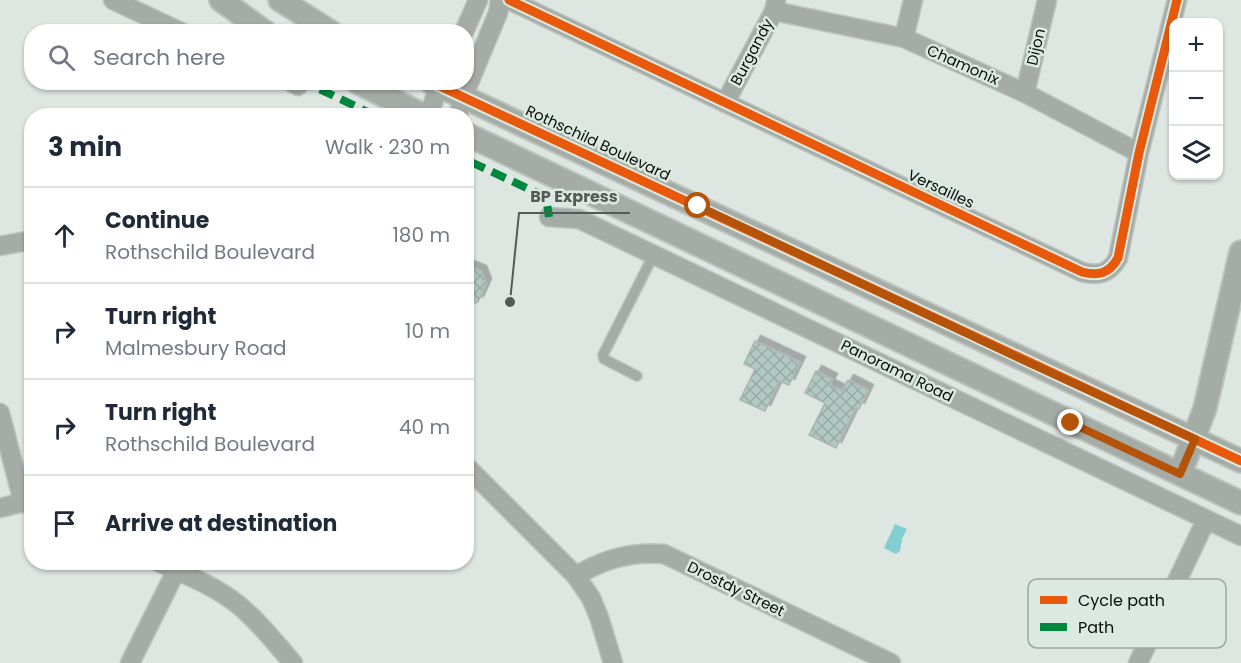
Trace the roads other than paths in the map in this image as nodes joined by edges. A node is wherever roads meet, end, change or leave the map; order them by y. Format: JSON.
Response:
{"nodes":[{"id":1,"x":113,"y":0,"type":"edge"},
{"id":2,"x":221,"y":0,"type":"edge"},
{"id":3,"x":280,"y":0,"type":"edge"},
{"id":4,"x":478,"y":0,"type":"edge"},
{"id":5,"x":500,"y":0,"type":"edge"},
{"id":6,"x":509,"y":0,"type":"edge"},
{"id":7,"x":913,"y":0,"type":"edge"},
{"id":8,"x":1047,"y":0,"type":"edge"},
{"id":9,"x":1177,"y":0,"type":"edge"},
{"id":10,"x":776,"y":6,"type":"edge"},
{"id":11,"x":164,"y":24,"type":"edge"},
{"id":12,"x":254,"y":24,"type":"edge"},
{"id":13,"x":318,"y":24,"type":"edge"},
{"id":14,"x":468,"y":24,"type":"edge"},
{"id":15,"x":904,"y":38,"type":"junction"},
{"id":16,"x":474,"y":73,"type":"edge"},
{"id":17,"x":373,"y":90,"type":"edge"},
{"id":18,"x":436,"y":90,"type":"edge"},
{"id":19,"x":444,"y":90,"type":"edge"},
{"id":20,"x":467,"y":90,"type":"edge"},
{"id":21,"x":1025,"y":93,"type":"junction"},
{"id":22,"x":724,"y":103,"type":"junction"},
{"id":23,"x":461,"y":106,"type":"edge"},
{"id":24,"x":411,"y":108,"type":"edge"},
{"id":25,"x":430,"y":108,"type":"edge"},
{"id":26,"x":474,"y":112,"type":"edge"},
{"id":27,"x":474,"y":138,"type":"edge"},
{"id":28,"x":1139,"y":153,"type":"junction"},
{"id":29,"x":549,"y":217,"type":"dead end"},
{"id":30,"x":24,"y":242,"type":"edge"},
{"id":31,"x":0,"y":246,"type":"edge"},
{"id":32,"x":1241,"y":252,"type":"edge"},
{"id":33,"x":654,"y":254,"type":"junction"},
{"id":34,"x":637,"y":376,"type":"dead end"},
{"id":35,"x":0,"y":414,"type":"edge"},
{"id":36,"x":1195,"y":439,"type":"junction"},
{"id":37,"x":1241,"y":461,"type":"edge"},
{"id":38,"x":474,"y":474,"type":"edge"},
{"id":39,"x":1180,"y":474,"type":"junction"},
{"id":40,"x":24,"y":494,"type":"edge"},
{"id":41,"x":1241,"y":503,"type":"edge"},
{"id":42,"x":24,"y":504,"type":"edge"},
{"id":43,"x":0,"y":508,"type":"edge"},
{"id":44,"x":1206,"y":520,"type":"junction"},
{"id":45,"x":1241,"y":536,"type":"edge"},
{"id":46,"x":176,"y":571,"type":"joint"},
{"id":47,"x":576,"y":576,"type":"junction"},
{"id":48,"x":1178,"y":579,"type":"edge"},
{"id":49,"x":1145,"y":648,"type":"edge"},
{"id":50,"x":130,"y":663,"type":"edge"},
{"id":51,"x":293,"y":663,"type":"edge"},
{"id":52,"x":613,"y":663,"type":"edge"},
{"id":53,"x":891,"y":663,"type":"edge"},
{"id":54,"x":1138,"y":663,"type":"edge"}],
"edges":[{"from":1,"to":11,"type":"street"},
{"from":2,"to":12,"type":"street"},
{"from":3,"to":13,"type":"street"},
{"from":4,"to":14,"type":"street"},
{"from":5,"to":16,"type":"street"},
{"from":6,"to":22,"type":"street","name":"Versailles"},
{"from":7,"to":15,"type":"street"},
{"from":8,"to":21,"type":"street","name":"Dijon"},
{"from":9,"to":28,"type":"street","name":"Versailles"},
{"from":10,"to":15,"type":"street","name":"Chamonix"},
{"from":10,"to":22,"type":"street","name":"Burgandy"},
{"from":15,"to":21,"type":"street","name":"Chamonix"},
{"from":17,"to":24,"type":"street"},
{"from":18,"to":25,"type":"street"},
{"from":19,"to":23,"type":"street","name":"Rothschild Boulevard"},
{"from":20,"to":23,"type":"street"},
{"from":21,"to":28,"type":"street","name":"Chamonix"},
{"from":22,"to":28,"type":"street","name":"Versailles"},
{"from":26,"to":36,"type":"street","name":"Rothschild Boulevard"},
{"from":27,"to":39,"type":"street"},
{"from":29,"to":33,"type":"street","name":"Panorama Road"},
{"from":30,"to":31,"type":"street"},
{"from":32,"to":36,"type":"street"},
{"from":33,"to":34,"type":"lane"},
{"from":33,"to":44,"type":"street","name":"Panorama Road"},
{"from":35,"to":40,"type":"street"},
{"from":36,"to":37,"type":"street","name":"Rothschild Boulevard"},
{"from":36,"to":39,"type":"street"},
{"from":38,"to":47,"type":"street"},
{"from":39,"to":41,"type":"street"},
{"from":42,"to":43,"type":"street"},
{"from":44,"to":45,"type":"street","name":"Panorama Road"},
{"from":44,"to":48,"type":"street"},
{"from":46,"to":50,"type":"street"},
{"from":46,"to":51,"type":"street"},
{"from":47,"to":52,"type":"street"},
{"from":47,"to":53,"type":"street","name":"Drostdy Street"},
{"from":49,"to":54,"type":"street"}]}
